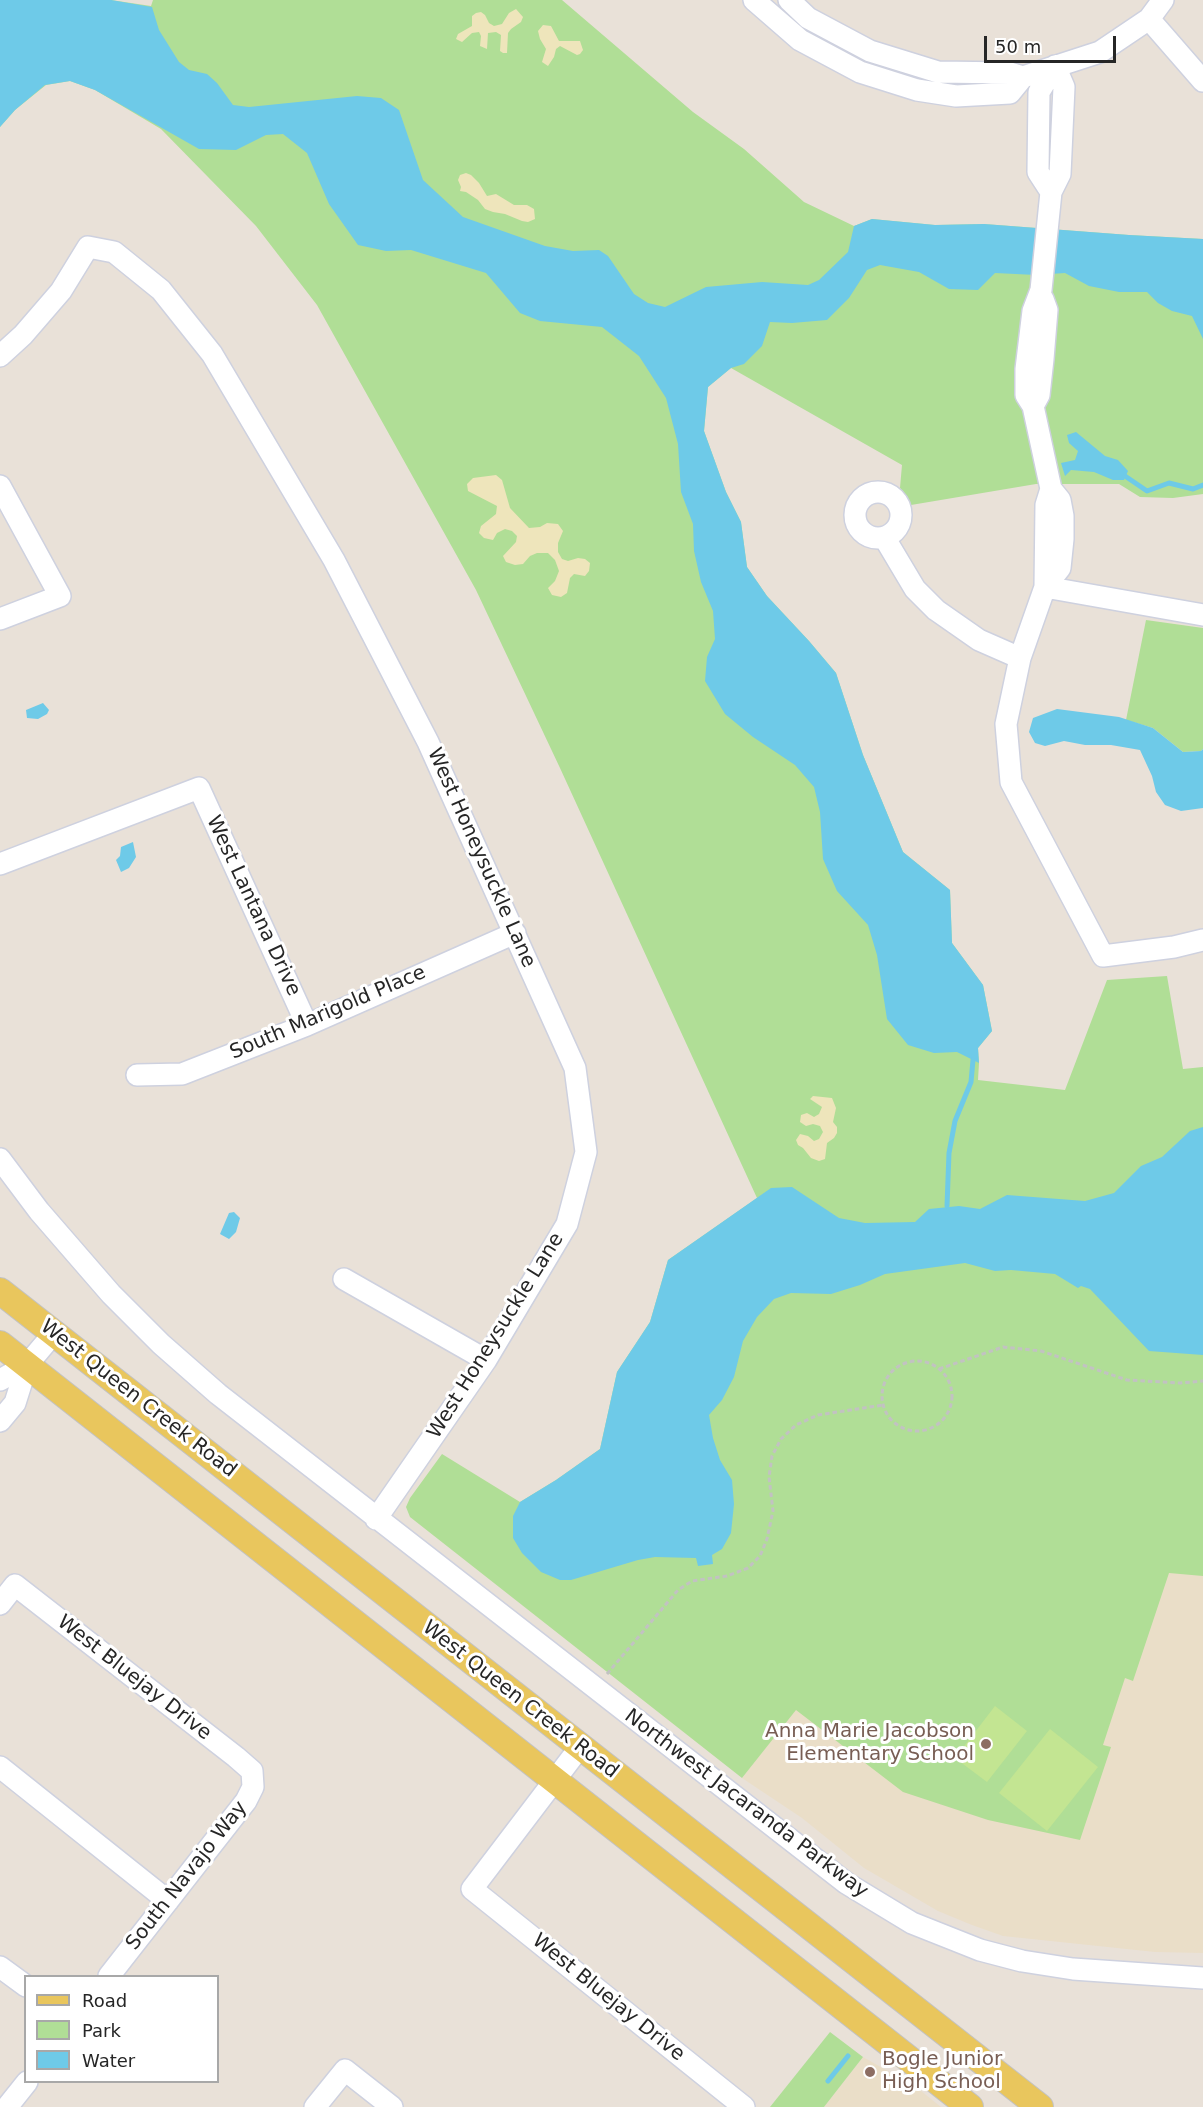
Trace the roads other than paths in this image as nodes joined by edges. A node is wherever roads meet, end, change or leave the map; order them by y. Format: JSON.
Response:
{"nodes":[{"id":1,"x":754,"y":0,"type":"edge"},
{"id":2,"x":789,"y":0,"type":"edge"},
{"id":3,"x":1163,"y":0,"type":"edge"},
{"id":4,"x":1149,"y":19,"type":"junction"},
{"id":5,"x":870,"y":51,"type":"junction"},
{"id":6,"x":1055,"y":66,"type":"junction"},
{"id":7,"x":860,"y":72,"type":"junction"},
{"id":8,"x":1023,"y":77,"type":"junction"},
{"id":9,"x":1203,"y":81,"type":"edge"},
{"id":10,"x":0,"y":356,"type":"edge"},
{"id":11,"x":0,"y":486,"type":"edge"},
{"id":12,"x":884,"y":537,"type":"dead end"},
{"id":13,"x":1045,"y":587,"type":"junction"},
{"id":14,"x":1203,"y":615,"type":"edge"},
{"id":15,"x":0,"y":619,"type":"edge"},
{"id":16,"x":1020,"y":658,"type":"junction"},
{"id":17,"x":0,"y":864,"type":"edge"},
{"id":18,"x":515,"y":933,"type":"junction"},
{"id":19,"x":1203,"y":940,"type":"edge"},
{"id":20,"x":307,"y":1025,"type":"junction"},
{"id":21,"x":137,"y":1075,"type":"dead end"},
{"id":22,"x":0,"y":1159,"type":"edge"},
{"id":23,"x":344,"y":1279,"type":"dead end"},
{"id":24,"x":0,"y":1291,"type":"edge"},
{"id":25,"x":54,"y":1333,"type":"junction"},
{"id":26,"x":0,"y":1344,"type":"edge"},
{"id":27,"x":486,"y":1360,"type":"junction"},
{"id":28,"x":27,"y":1365,"type":"junction"},
{"id":29,"x":0,"y":1380,"type":"edge"},
{"id":30,"x":0,"y":1421,"type":"edge"},
{"id":31,"x":376,"y":1519,"type":"junction"},
{"id":32,"x":0,"y":1604,"type":"edge"},
{"id":33,"x":580,"y":1747,"type":"junction"},
{"id":34,"x":0,"y":1767,"type":"edge"},
{"id":35,"x":252,"y":1771,"type":"joint"},
{"id":36,"x":554,"y":1781,"type":"junction"},
{"id":37,"x":168,"y":1902,"type":"junction"},
{"id":38,"x":0,"y":1967,"type":"edge"},
{"id":39,"x":111,"y":1975,"type":"edge"},
{"id":40,"x":1203,"y":1978,"type":"edge"},
{"id":41,"x":24,"y":1985,"type":"edge"},
{"id":42,"x":26,"y":2083,"type":"edge"},
{"id":43,"x":7,"y":2107,"type":"edge"},
{"id":44,"x":315,"y":2107,"type":"edge"},
{"id":45,"x":392,"y":2107,"type":"edge"},
{"id":46,"x":744,"y":2107,"type":"edge"},
{"id":47,"x":970,"y":2107,"type":"edge"},
{"id":48,"x":1041,"y":2107,"type":"edge"}],
"edges":[{"from":1,"to":7,"type":"street"},
{"from":2,"to":5,"type":"street"},
{"from":3,"to":4,"type":"street"},
{"from":4,"to":6,"type":"street"},
{"from":4,"to":9,"type":"street"},
{"from":5,"to":7,"type":"street"},
{"from":5,"to":8,"type":"street"},
{"from":6,"to":8,"type":"street"},
{"from":6,"to":13,"type":"street"},
{"from":7,"to":8,"type":"street"},
{"from":10,"to":18,"type":"street","name":"West Honeysuckle Lane"},
{"from":11,"to":15,"type":"street"},
{"from":12,"to":16,"type":"street"},
{"from":13,"to":14,"type":"street"},
{"from":13,"to":16,"type":"street"},
{"from":16,"to":19,"type":"street"},
{"from":17,"to":20,"type":"street","name":"West Lantana Drive"},
{"from":18,"to":20,"type":"street","name":"South Marigold Place"},
{"from":18,"to":27,"type":"street","name":"West Honeysuckle Lane"},
{"from":20,"to":21,"type":"street","name":"South Marigold Place"},
{"from":22,"to":31,"type":"street","name":"Northwest Jacaranda Parkway"},
{"from":23,"to":27,"type":"street"},
{"from":24,"to":25,"type":"main road","name":"West Queen Creek Road"},
{"from":25,"to":28,"type":"street"},
{"from":25,"to":33,"type":"main road","name":"West Queen Creek Road"},
{"from":26,"to":28,"type":"main road"},
{"from":27,"to":31,"type":"street","name":"West Honeysuckle Lane"},
{"from":28,"to":29,"type":"street"},
{"from":28,"to":30,"type":"street"},
{"from":28,"to":36,"type":"main road"},
{"from":31,"to":40,"type":"street","name":"Northwest Jacaranda Parkway"},
{"from":32,"to":35,"type":"street","name":"West Bluejay Drive"},
{"from":33,"to":36,"type":"street"},
{"from":33,"to":48,"type":"main road","name":"West Queen Creek Road"},
{"from":34,"to":37,"type":"street"},
{"from":35,"to":37,"type":"street","name":"South Navajo Way"},
{"from":36,"to":46,"type":"street","name":"West Bluejay Drive"},
{"from":36,"to":47,"type":"main road"},
{"from":37,"to":39,"type":"street","name":"South Navajo Way"},
{"from":38,"to":41,"type":"street"},
{"from":42,"to":43,"type":"street"},
{"from":44,"to":45,"type":"street"}]}
